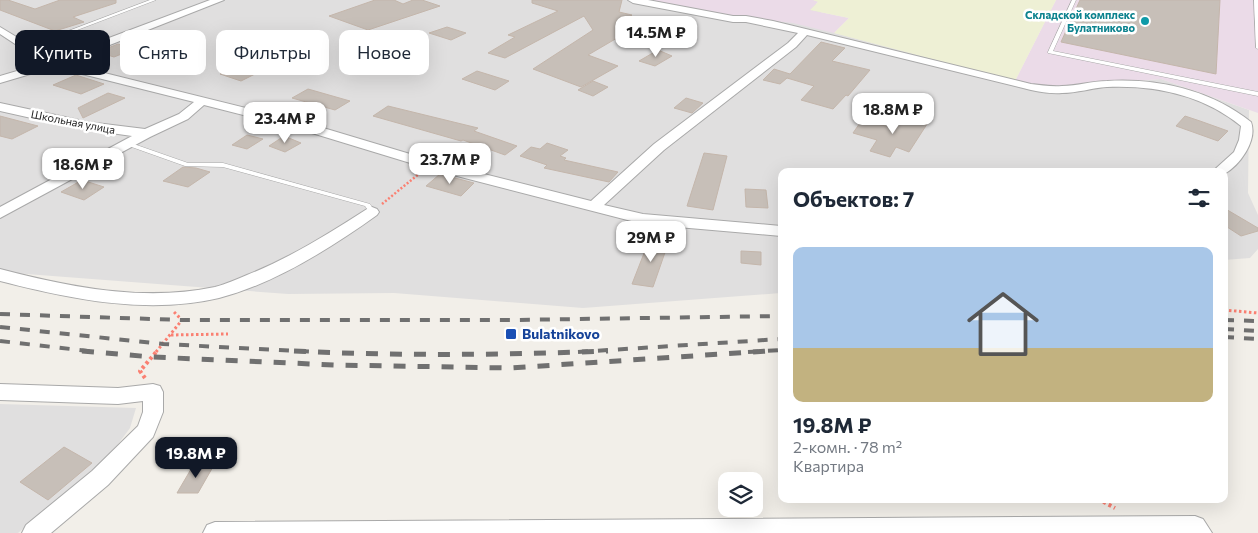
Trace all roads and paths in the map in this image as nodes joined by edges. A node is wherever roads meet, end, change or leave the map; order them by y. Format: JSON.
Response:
{"nodes":[{"id":1,"x":154,"y":0,"type":"edge"},
{"id":2,"x":219,"y":0,"type":"edge"},
{"id":3,"x":633,"y":0,"type":"edge"},
{"id":4,"x":1074,"y":0,"type":"edge"},
{"id":5,"x":1256,"y":0,"type":"edge"},
{"id":6,"x":746,"y":19,"type":"joint"},
{"id":7,"x":0,"y":30,"type":"edge"},
{"id":8,"x":74,"y":30,"type":"edge"},
{"id":9,"x":806,"y":31,"type":"junction"},
{"id":10,"x":15,"y":39,"type":"edge"},
{"id":11,"x":110,"y":40,"type":"edge"},
{"id":12,"x":1258,"y":48,"type":"edge"},
{"id":13,"x":15,"y":75,"type":"edge"},
{"id":14,"x":102,"y":75,"type":"edge"},
{"id":15,"x":0,"y":80,"type":"edge"},
{"id":16,"x":1258,"y":94,"type":"edge"},
{"id":17,"x":201,"y":101,"type":"junction"},
{"id":18,"x":0,"y":107,"type":"edge"},
{"id":19,"x":146,"y":133,"type":"junction"},
{"id":20,"x":128,"y":144,"type":"junction"},
{"id":21,"x":430,"y":165,"type":"junction"},
{"id":22,"x":1225,"y":168,"type":"edge"},
{"id":23,"x":594,"y":206,"type":"junction"},
{"id":24,"x":372,"y":212,"type":"junction"},
{"id":25,"x":0,"y":213,"type":"edge"},
{"id":26,"x":778,"y":230,"type":"edge"},
{"id":27,"x":0,"y":274,"type":"edge"},
{"id":28,"x":177,"y":299,"type":"junction"},
{"id":29,"x":1228,"y":310,"type":"edge"},
{"id":30,"x":1258,"y":314,"type":"edge"},
{"id":31,"x":228,"y":334,"type":"dead end"},
{"id":32,"x":171,"y":335,"type":"junction"},
{"id":33,"x":140,"y":371,"type":"dead end"},
{"id":34,"x":0,"y":392,"type":"edge"},
{"id":35,"x":37,"y":533,"type":"edge"},
{"id":36,"x":216,"y":533,"type":"edge"},
{"id":37,"x":1200,"y":533,"type":"edge"}],
"edges":[{"from":1,"to":8,"type":"lane"},
{"from":2,"to":11,"type":"street"},
{"from":3,"to":6,"type":"street"},
{"from":4,"to":16,"type":"lane"},
{"from":5,"to":12,"type":"lane"},
{"from":6,"to":9,"type":"street"},
{"from":7,"to":10,"type":"street"},
{"from":9,"to":22,"type":"street"},
{"from":9,"to":23,"type":"street"},
{"from":13,"to":15,"type":"street"},
{"from":14,"to":17,"type":"street"},
{"from":17,"to":19,"type":"street","name":"Школьная улица"},
{"from":17,"to":21,"type":"street"},
{"from":18,"to":19,"type":"street","name":"Школьная улица"},
{"from":19,"to":20,"type":"street","name":"Школьная улица"},
{"from":20,"to":24,"type":"lane"},
{"from":20,"to":25,"type":"street","name":"Школьная улица"},
{"from":21,"to":23,"type":"street"},
{"from":21,"to":24,"type":"path"},
{"from":23,"to":26,"type":"street"},
{"from":24,"to":28,"type":"street"},
{"from":27,"to":28,"type":"street"},
{"from":28,"to":32,"type":"path"},
{"from":29,"to":30,"type":"path"},
{"from":31,"to":32,"type":"path"},
{"from":32,"to":33,"type":"path"},
{"from":34,"to":35,"type":"street"},
{"from":36,"to":37,"type":"street"}]}
